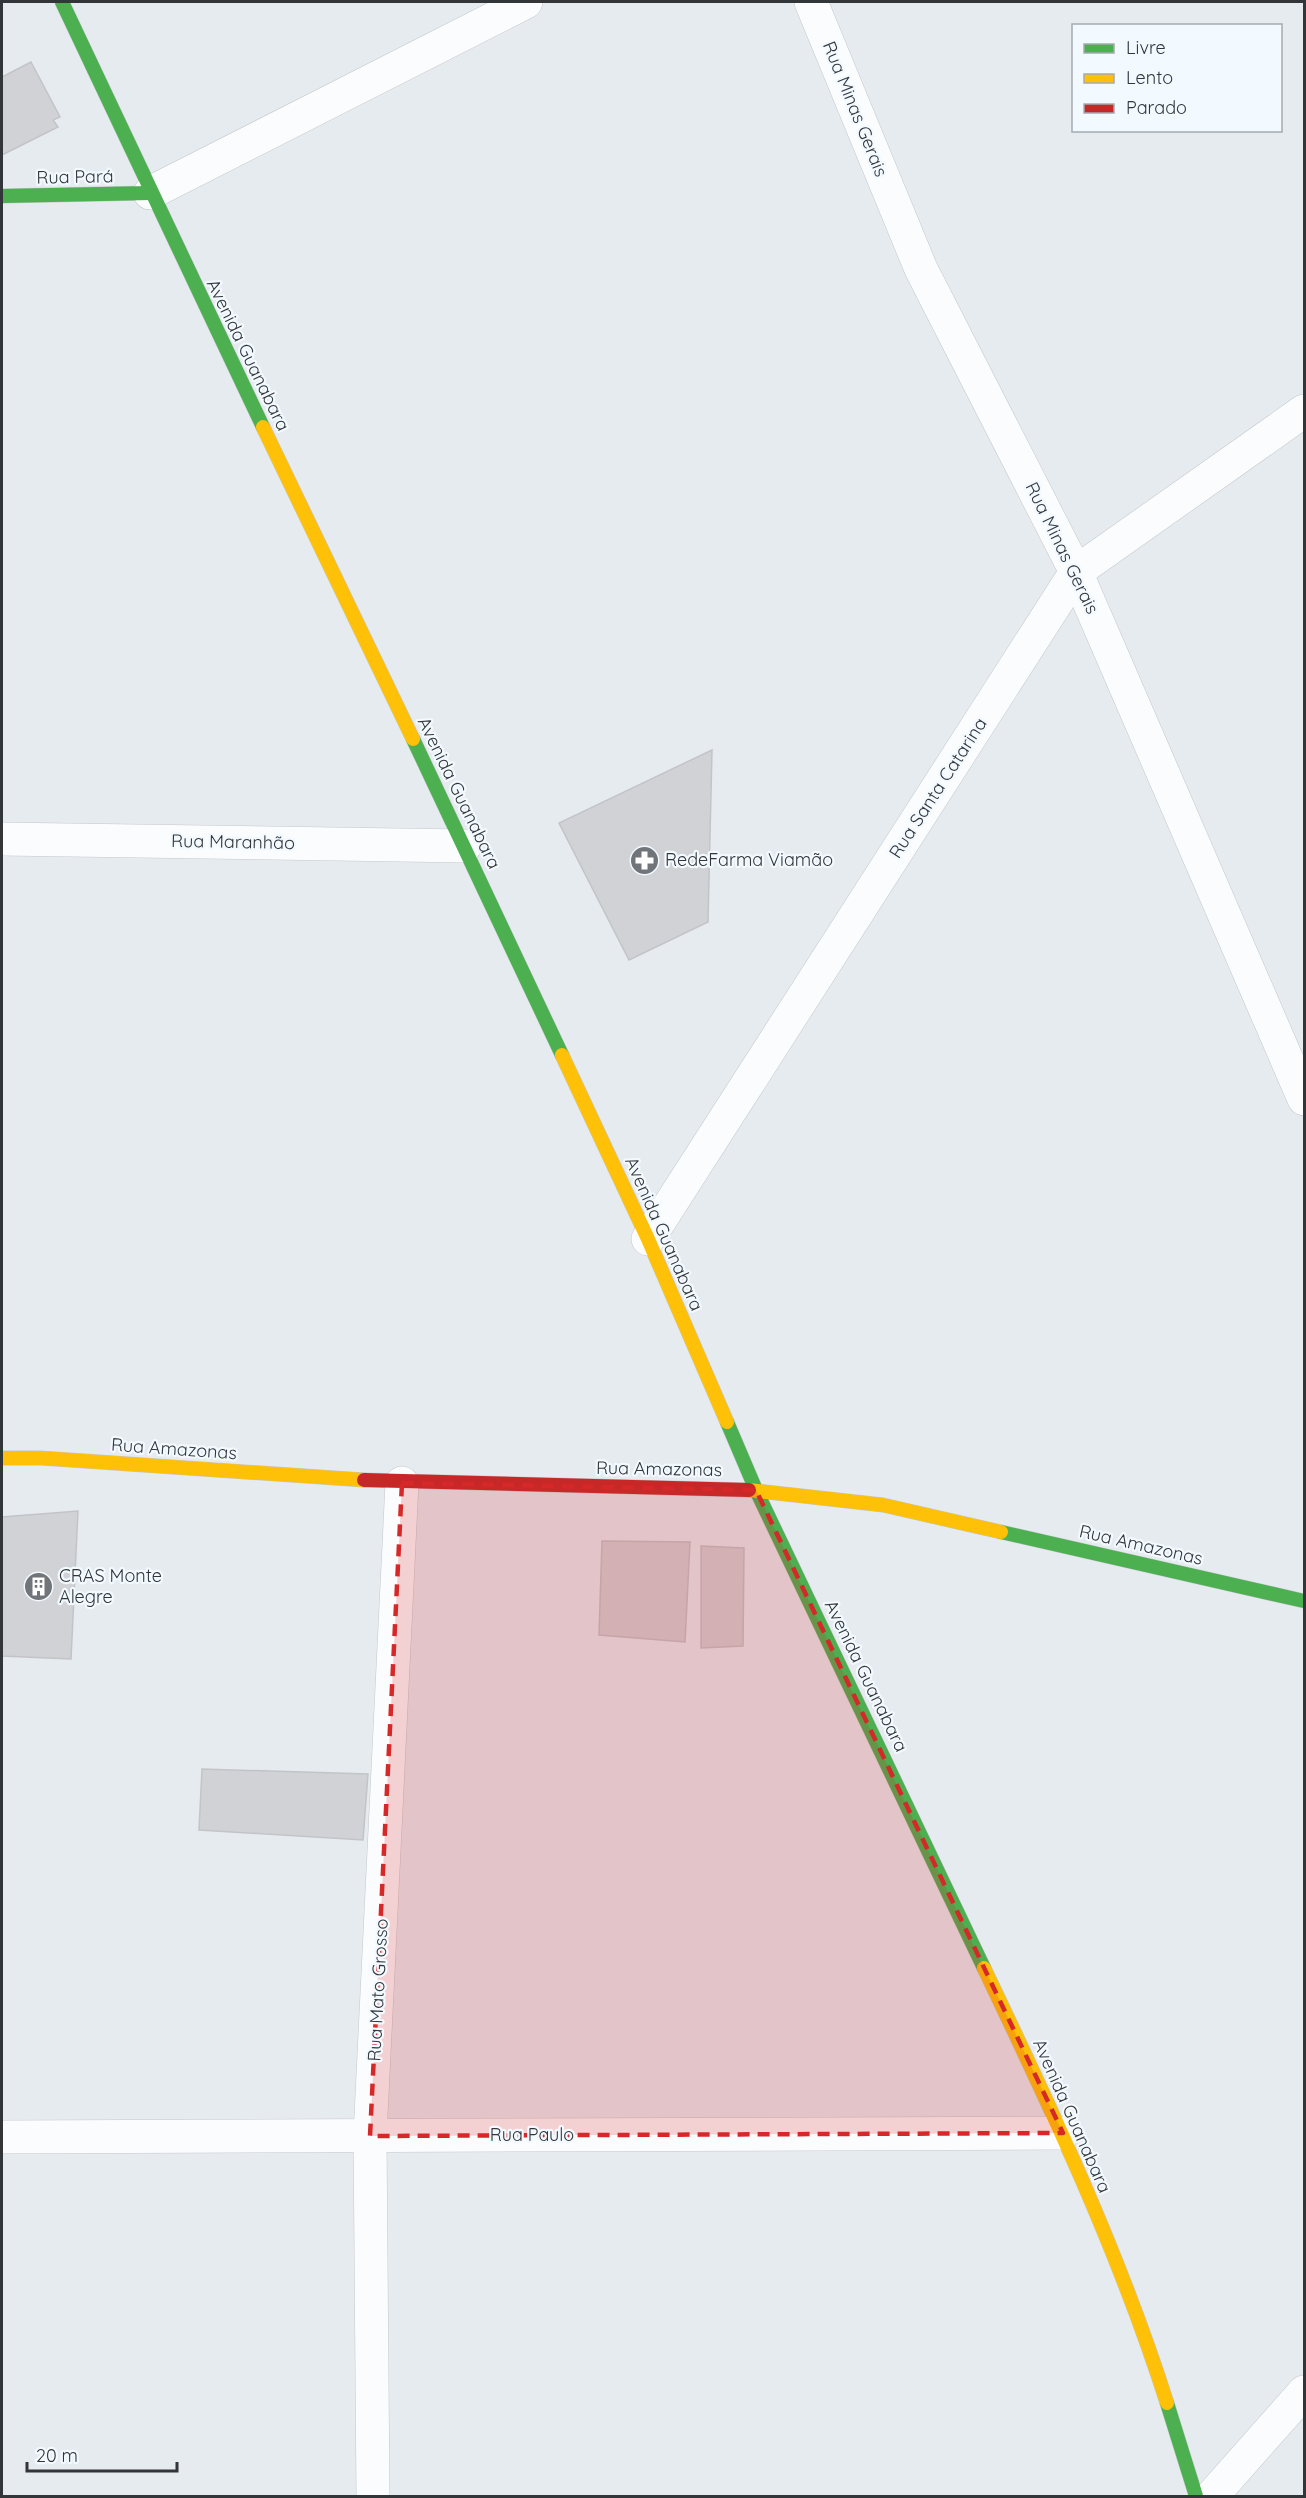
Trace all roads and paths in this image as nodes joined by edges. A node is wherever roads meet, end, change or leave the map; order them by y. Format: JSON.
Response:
{"nodes":[{"id":1,"x":62,"y":2,"type":"edge"},
{"id":2,"x":526,"y":2,"type":"edge"},
{"id":3,"x":811,"y":2,"type":"edge"},
{"id":4,"x":150,"y":194,"type":"junction"},
{"id":5,"x":2,"y":196,"type":"edge"},
{"id":6,"x":1305,"y":411,"type":"edge"},
{"id":7,"x":1076,"y":572,"type":"junction"},
{"id":8,"x":2,"y":839,"type":"edge"},
{"id":9,"x":465,"y":846,"type":"junction"},
{"id":10,"x":1305,"y":1099,"type":"edge"},
{"id":11,"x":648,"y":1239,"type":"junction"},
{"id":12,"x":2,"y":1458,"type":"edge"},
{"id":13,"x":402,"y":1483,"type":"junction"},
{"id":14,"x":756,"y":1490,"type":"junction"},
{"id":15,"x":1305,"y":1601,"type":"edge"},
{"id":16,"x":1063,"y":2133,"type":"junction"},
{"id":17,"x":370,"y":2136,"type":"junction"},
{"id":18,"x":2,"y":2137,"type":"edge"},
{"id":19,"x":1305,"y":2392,"type":"edge"},
{"id":20,"x":373,"y":2496,"type":"edge"},
{"id":21,"x":1196,"y":2496,"type":"edge"},
{"id":22,"x":1212,"y":2496,"type":"edge"}],
"edges":[{"from":1,"to":4,"type":"main road","name":"Avenida Guanabara"},
{"from":2,"to":4,"type":"street"},
{"from":3,"to":7,"type":"street","name":"Rua Minas Gerais"},
{"from":4,"to":5,"type":"main road","name":"Rua Pará"},
{"from":4,"to":9,"type":"main road","name":"Avenida Guanabara"},
{"from":6,"to":7,"type":"street","name":"Rua Santa Catarina"},
{"from":7,"to":10,"type":"street","name":"Rua Minas Gerais"},
{"from":7,"to":11,"type":"street","name":"Rua Santa Catarina"},
{"from":8,"to":9,"type":"street","name":"Rua Maranhão"},
{"from":9,"to":11,"type":"main road","name":"Avenida Guanabara"},
{"from":11,"to":14,"type":"main road","name":"Avenida Guanabara"},
{"from":12,"to":13,"type":"main road","name":"Rua Amazonas"},
{"from":13,"to":14,"type":"main road","name":"Rua Amazonas"},
{"from":13,"to":17,"type":"street","name":"Rua Mato Grosso"},
{"from":14,"to":15,"type":"main road","name":"Rua Amazonas"},
{"from":14,"to":16,"type":"main road","name":"Avenida Guanabara"},
{"from":16,"to":17,"type":"street","name":"Rua Paulo"},
{"from":16,"to":21,"type":"main road","name":"Avenida Guanabara"},
{"from":17,"to":18,"type":"street","name":"Rua Paulo"},
{"from":17,"to":20,"type":"street","name":"Rua Mato Grosso"},
{"from":19,"to":22,"type":"street"}]}
